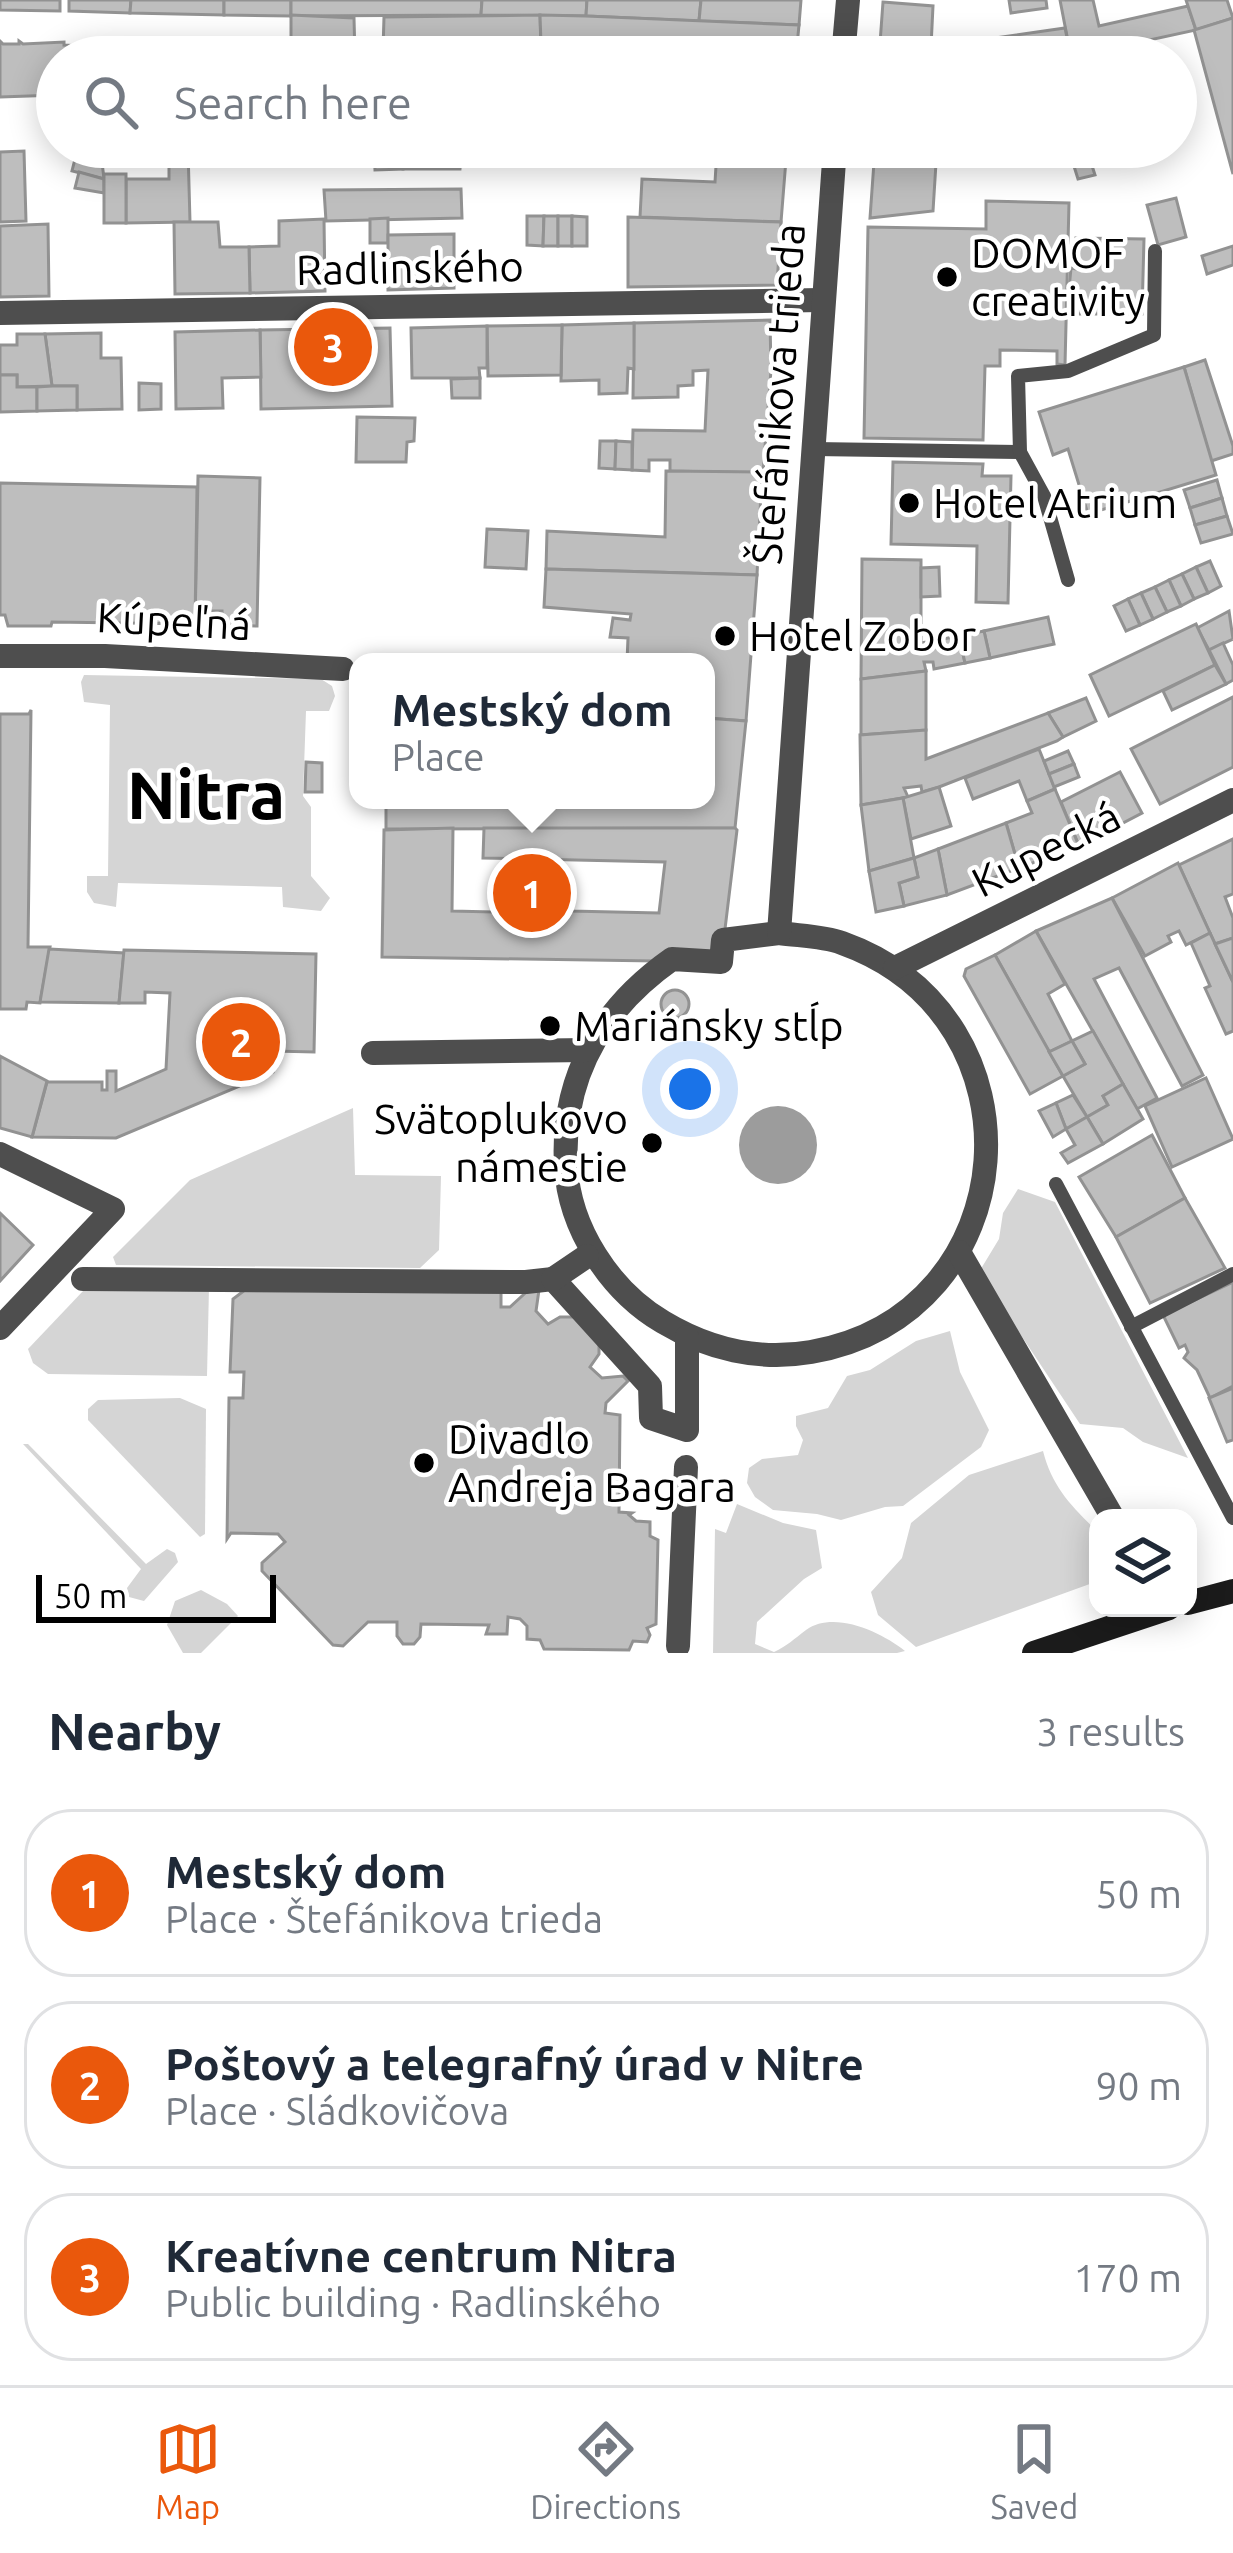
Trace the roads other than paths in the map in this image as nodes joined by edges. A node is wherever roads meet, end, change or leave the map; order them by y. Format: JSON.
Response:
{"nodes":[{"id":1,"x":848,"y":0,"type":"edge"},
{"id":2,"x":845,"y":36,"type":"edge"},
{"id":3,"x":833,"y":168,"type":"edge"},
{"id":4,"x":1155,"y":251,"type":"dead end"},
{"id":5,"x":821,"y":300,"type":"junction"},
{"id":6,"x":0,"y":313,"type":"edge"},
{"id":7,"x":814,"y":449,"type":"junction"},
{"id":8,"x":1020,"y":452,"type":"junction"},
{"id":9,"x":1068,"y":580,"type":"dead end"},
{"id":10,"x":0,"y":656,"type":"edge"},
{"id":11,"x":343,"y":669,"type":"dead end"},
{"id":12,"x":1233,"y":800,"type":"edge"},
{"id":13,"x":779,"y":932,"type":"junction"},
{"id":14,"x":895,"y":968,"type":"junction"},
{"id":15,"x":586,"y":1051,"type":"junction"},
{"id":16,"x":373,"y":1053,"type":"dead end"},
{"id":17,"x":0,"y":1154,"type":"edge"},
{"id":18,"x":1056,"y":1184,"type":"dead end"},
{"id":19,"x":959,"y":1252,"type":"junction"},
{"id":20,"x":587,"y":1256,"type":"dead end"},
{"id":21,"x":1233,"y":1274,"type":"edge"},
{"id":22,"x":82,"y":1279,"type":"dead end"},
{"id":23,"x":554,"y":1279,"type":"junction"},
{"id":24,"x":1132,"y":1327,"type":"junction"},
{"id":25,"x":0,"y":1328,"type":"edge"},
{"id":26,"x":687,"y":1337,"type":"junction"},
{"id":27,"x":686,"y":1467,"type":"dead end"},
{"id":28,"x":1108,"y":1509,"type":"edge"},
{"id":29,"x":1233,"y":1518,"type":"edge"},
{"id":30,"x":1233,"y":1591,"type":"edge"},
{"id":31,"x":1197,"y":1601,"type":"edge"},
{"id":32,"x":1141,"y":1617,"type":"edge"},
{"id":33,"x":678,"y":1646,"type":"dead end"},
{"id":34,"x":1034,"y":1653,"type":"edge"}],
"edges":[{"from":1,"to":2,"type":"street"},
{"from":3,"to":5,"type":"street","name":"Štefánikova trieda"},
{"from":4,"to":8,"type":"lane"},
{"from":5,"to":6,"type":"street","name":"Radlinského"},
{"from":5,"to":7,"type":"street","name":"Štefánikova trieda"},
{"from":7,"to":8,"type":"lane"},
{"from":7,"to":13,"type":"street","name":"Štefánikova trieda"},
{"from":8,"to":9,"type":"lane"},
{"from":10,"to":11,"type":"street","name":"Kúpeľná"},
{"from":12,"to":14,"type":"street","name":"Kupecká"},
{"from":13,"to":14,"type":"street"},
{"from":13,"to":15,"type":"street"},
{"from":14,"to":19,"type":"street"},
{"from":15,"to":16,"type":"street"},
{"from":15,"to":26,"type":"street"},
{"from":17,"to":25,"type":"street"},
{"from":18,"to":24,"type":"lane"},
{"from":19,"to":26,"type":"street"},
{"from":19,"to":28,"type":"street"},
{"from":20,"to":23,"type":"street"},
{"from":21,"to":24,"type":"lane"},
{"from":22,"to":23,"type":"street"},
{"from":23,"to":26,"type":"street"},
{"from":24,"to":29,"type":"lane"},
{"from":27,"to":33,"type":"street"},
{"from":30,"to":31,"type":"street"},
{"from":32,"to":34,"type":"street"}]}
